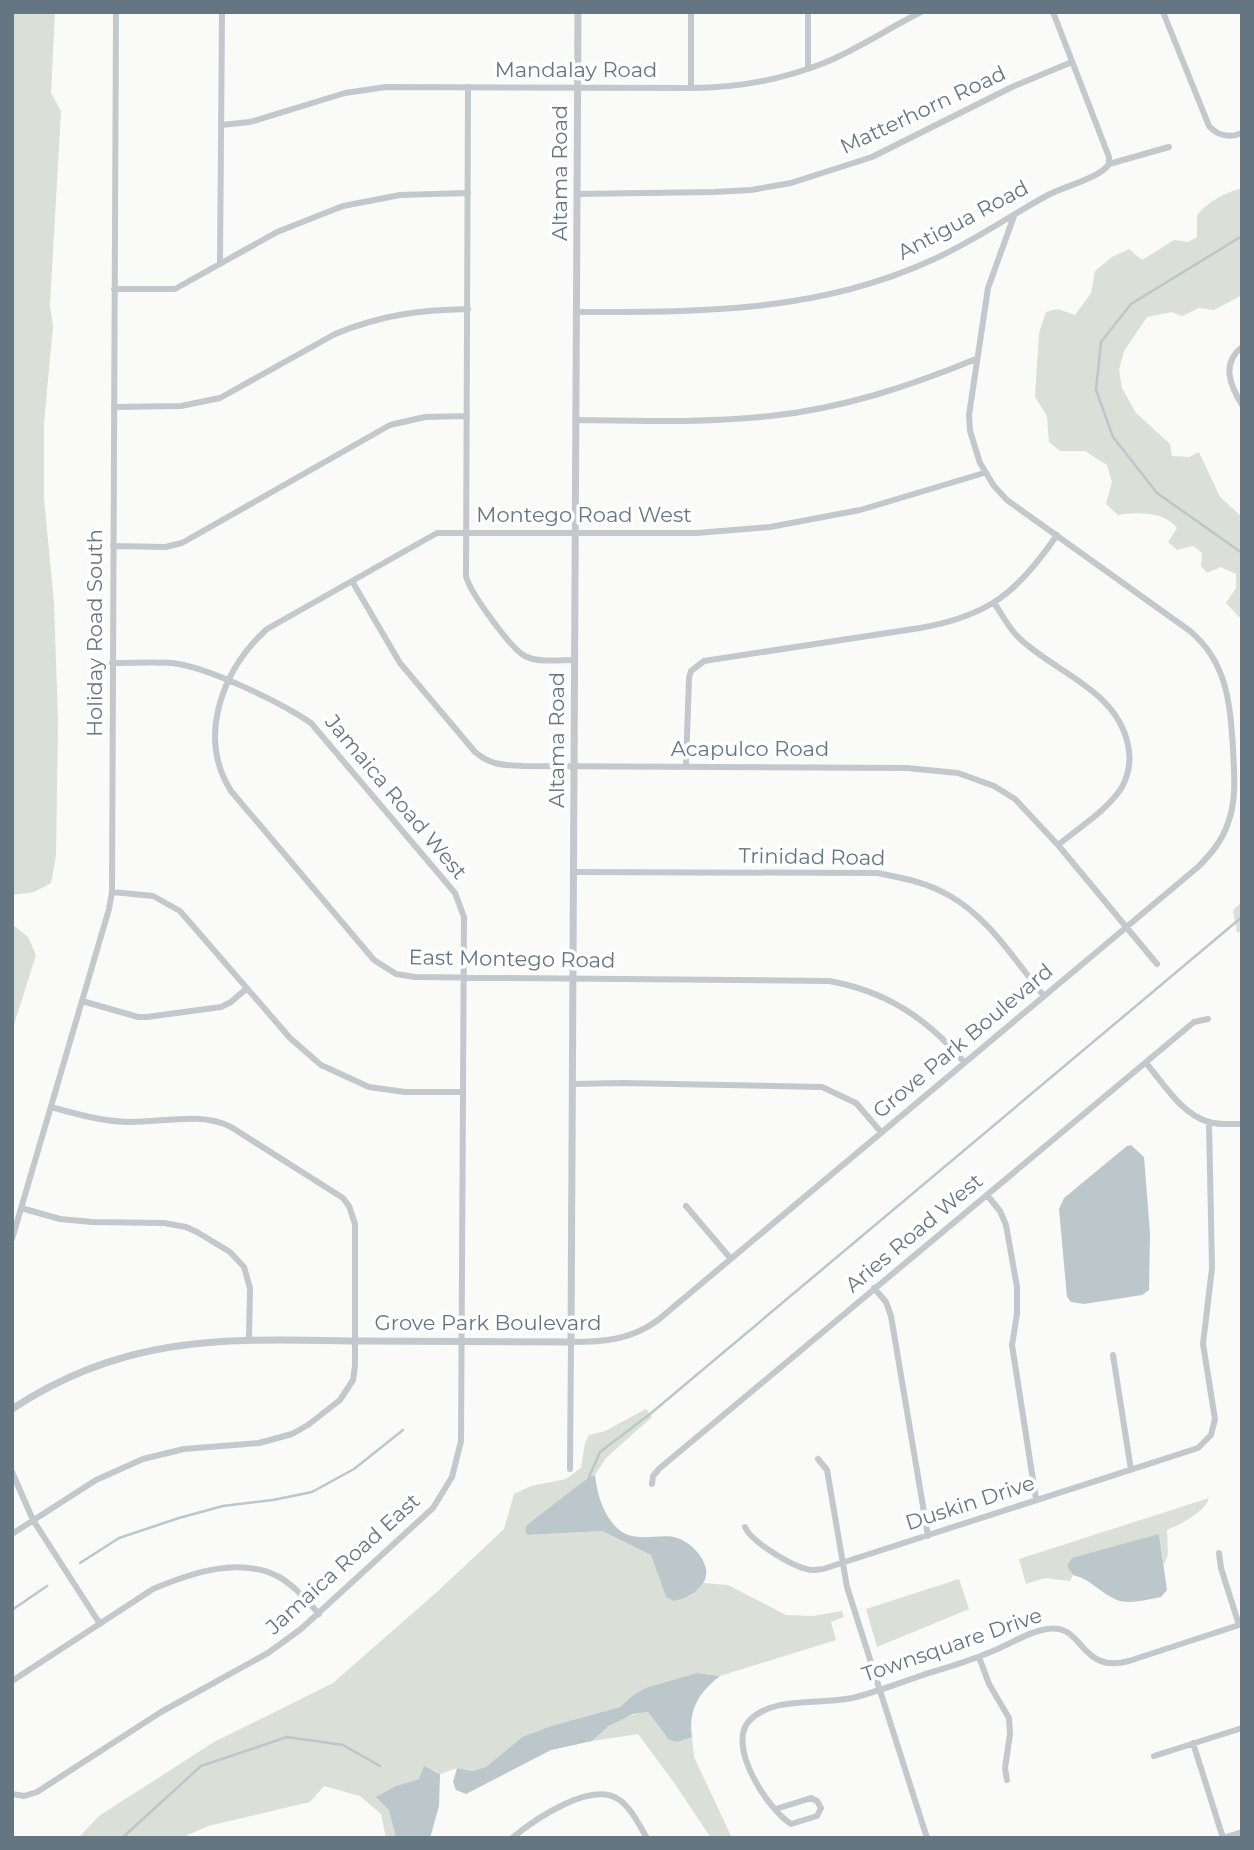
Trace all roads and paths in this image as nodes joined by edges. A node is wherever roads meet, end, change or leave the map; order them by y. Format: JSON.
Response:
{"nodes":[{"id":1,"x":116,"y":12,"type":"edge"},
{"id":2,"x":222,"y":12,"type":"edge"},
{"id":3,"x":578,"y":12,"type":"edge"},
{"id":4,"x":691,"y":12,"type":"edge"},
{"id":5,"x":808,"y":12,"type":"edge"},
{"id":6,"x":1053,"y":12,"type":"edge"},
{"id":7,"x":1163,"y":12,"type":"edge"},
{"id":8,"x":917,"y":13,"type":"edge"},
{"id":9,"x":1072,"y":62,"type":"junction"},
{"id":10,"x":808,"y":69,"type":"junction"},
{"id":11,"x":468,"y":87,"type":"junction"},
{"id":12,"x":578,"y":88,"type":"junction"},
{"id":13,"x":691,"y":89,"type":"junction"},
{"id":14,"x":221,"y":125,"type":"junction"},
{"id":15,"x":1242,"y":133,"type":"edge"},
{"id":16,"x":1169,"y":147,"type":"dead end"},
{"id":17,"x":1109,"y":164,"type":"junction"},
{"id":18,"x":468,"y":193,"type":"junction"},
{"id":19,"x":577,"y":194,"type":"junction"},
{"id":20,"x":1014,"y":216,"type":"junction"},
{"id":21,"x":220,"y":264,"type":"junction"},
{"id":22,"x":114,"y":289,"type":"junction"},
{"id":23,"x":468,"y":309,"type":"junction"},
{"id":24,"x":577,"y":312,"type":"junction"},
{"id":25,"x":1240,"y":348,"type":"edge"},
{"id":26,"x":976,"y":359,"type":"junction"},
{"id":27,"x":1242,"y":405,"type":"edge"},
{"id":28,"x":114,"y":407,"type":"junction"},
{"id":29,"x":467,"y":415,"type":"junction"},
{"id":30,"x":576,"y":420,"type":"junction"},
{"id":31,"x":984,"y":473,"type":"junction"},
{"id":32,"x":466,"y":532,"type":"junction"},
{"id":33,"x":576,"y":532,"type":"junction"},
{"id":34,"x":1057,"y":535,"type":"junction"},
{"id":35,"x":113,"y":546,"type":"junction"},
{"id":36,"x":352,"y":581,"type":"junction"},
{"id":37,"x":994,"y":603,"type":"junction"},
{"id":38,"x":575,"y":660,"type":"junction"},
{"id":39,"x":112,"y":663,"type":"junction"},
{"id":40,"x":229,"y":681,"type":"junction"},
{"id":41,"x":574,"y":766,"type":"junction"},
{"id":42,"x":686,"y":766,"type":"junction"},
{"id":43,"x":1058,"y":845,"type":"junction"},
{"id":44,"x":574,"y":872,"type":"junction"},
{"id":45,"x":112,"y":892,"type":"junction"},
{"id":46,"x":1126,"y":926,"type":"junction"},
{"id":47,"x":1157,"y":964,"type":"dead end"},
{"id":48,"x":463,"y":978,"type":"junction"},
{"id":49,"x":573,"y":978,"type":"junction"},
{"id":50,"x":247,"y":988,"type":"junction"},
{"id":51,"x":1044,"y":996,"type":"junction"},
{"id":52,"x":82,"y":1001,"type":"junction"},
{"id":53,"x":1208,"y":1019,"type":"dead end"},
{"id":54,"x":964,"y":1062,"type":"junction"},
{"id":55,"x":1146,"y":1063,"type":"junction"},
{"id":56,"x":572,"y":1084,"type":"junction"},
{"id":57,"x":463,"y":1092,"type":"junction"},
{"id":58,"x":51,"y":1107,"type":"junction"},
{"id":59,"x":1209,"y":1122,"type":"junction"},
{"id":60,"x":1242,"y":1124,"type":"edge"},
{"id":61,"x":881,"y":1132,"type":"junction"},
{"id":62,"x":988,"y":1195,"type":"junction"},
{"id":63,"x":686,"y":1206,"type":"dead end"},
{"id":64,"x":21,"y":1208,"type":"junction"},
{"id":65,"x":12,"y":1239,"type":"edge"},
{"id":66,"x":731,"y":1259,"type":"junction"},
{"id":67,"x":874,"y":1288,"type":"junction"},
{"id":68,"x":249,"y":1340,"type":"junction"},
{"id":69,"x":356,"y":1340,"type":"junction"},
{"id":70,"x":462,"y":1341,"type":"junction"},
{"id":71,"x":571,"y":1342,"type":"junction"},
{"id":72,"x":1113,"y":1355,"type":"dead end"},
{"id":73,"x":12,"y":1409,"type":"edge"},
{"id":74,"x":818,"y":1459,"type":"dead end"},
{"id":75,"x":570,"y":1469,"type":"dead end"},
{"id":76,"x":1131,"y":1470,"type":"junction"},
{"id":77,"x":12,"y":1472,"type":"edge"},
{"id":78,"x":652,"y":1484,"type":"dead end"},
{"id":79,"x":1036,"y":1499,"type":"junction"},
{"id":80,"x":33,"y":1520,"type":"junction"},
{"id":81,"x":745,"y":1527,"type":"dead end"},
{"id":82,"x":12,"y":1534,"type":"edge"},
{"id":83,"x":928,"y":1536,"type":"junction"},
{"id":84,"x":1219,"y":1553,"type":"dead end"},
{"id":85,"x":843,"y":1562,"type":"junction"},
{"id":86,"x":319,"y":1614,"type":"junction"},
{"id":87,"x":100,"y":1624,"type":"junction"},
{"id":88,"x":1240,"y":1625,"type":"edge"},
{"id":89,"x":979,"y":1657,"type":"junction"},
{"id":90,"x":12,"y":1681,"type":"edge"},
{"id":91,"x":880,"y":1689,"type":"junction"},
{"id":92,"x":1242,"y":1728,"type":"edge"},
{"id":93,"x":1193,"y":1743,"type":"junction"},
{"id":94,"x":1154,"y":1756,"type":"dead end"},
{"id":95,"x":1007,"y":1780,"type":"dead end"},
{"id":96,"x":16,"y":1795,"type":"edge"},
{"id":97,"x":776,"y":1809,"type":"junction"},
{"id":98,"x":1242,"y":1832,"type":"edge"},
{"id":99,"x":512,"y":1838,"type":"edge"},
{"id":100,"x":648,"y":1838,"type":"edge"},
{"id":101,"x":927,"y":1838,"type":"edge"},
{"id":102,"x":1223,"y":1838,"type":"edge"}],
"edges":[{"from":1,"to":22,"type":"street","name":"Holiday Road South"},
{"from":2,"to":14,"type":"street"},
{"from":3,"to":12,"type":"street","name":"Altama Road"},
{"from":4,"to":13,"type":"street"},
{"from":5,"to":10,"type":"street"},
{"from":6,"to":9,"type":"street"},
{"from":7,"to":15,"type":"street"},
{"from":8,"to":10,"type":"street","name":"Mandalay Road"},
{"from":9,"to":17,"type":"street"},
{"from":9,"to":19,"type":"street","name":"Matterhorn Road"},
{"from":10,"to":13,"type":"street","name":"Mandalay Road"},
{"from":11,"to":12,"type":"street","name":"Mandalay Road"},
{"from":11,"to":14,"type":"street","name":"Mandalay Road"},
{"from":11,"to":18,"type":"street"},
{"from":12,"to":13,"type":"street","name":"Mandalay Road"},
{"from":12,"to":19,"type":"street","name":"Altama Road"},
{"from":14,"to":21,"type":"street"},
{"from":16,"to":17,"type":"street","name":"Antigua Road"},
{"from":17,"to":20,"type":"street","name":"Antigua Road"},
{"from":18,"to":21,"type":"street"},
{"from":18,"to":23,"type":"street"},
{"from":19,"to":24,"type":"street","name":"Altama Road"},
{"from":20,"to":24,"type":"street","name":"Antigua Road"},
{"from":20,"to":26,"type":"street","name":"Grove Park Boulevard"},
{"from":21,"to":22,"type":"street"},
{"from":22,"to":28,"type":"street","name":"Holiday Road South"},
{"from":23,"to":28,"type":"street"},
{"from":23,"to":29,"type":"street"},
{"from":24,"to":30,"type":"street","name":"Altama Road"},
{"from":25,"to":27,"type":"street"},
{"from":26,"to":30,"type":"street"},
{"from":26,"to":31,"type":"street","name":"Grove Park Boulevard"},
{"from":28,"to":35,"type":"street","name":"Holiday Road South"},
{"from":29,"to":32,"type":"street"},
{"from":29,"to":35,"type":"street"},
{"from":30,"to":33,"type":"street","name":"Altama Road"},
{"from":31,"to":33,"type":"street","name":"Montego Road West"},
{"from":31,"to":34,"type":"street","name":"Grove Park Boulevard"},
{"from":32,"to":33,"type":"street","name":"Montego Road West"},
{"from":32,"to":36,"type":"street","name":"Montego Road West"},
{"from":32,"to":38,"type":"street"},
{"from":33,"to":38,"type":"street","name":"Altama Road"},
{"from":34,"to":37,"type":"street"},
{"from":34,"to":46,"type":"street","name":"Grove Park Boulevard"},
{"from":35,"to":39,"type":"street","name":"Holiday Road South"},
{"from":36,"to":40,"type":"street","name":"Montego Road West"},
{"from":36,"to":41,"type":"street","name":"Acapulco Road"},
{"from":37,"to":42,"type":"street"},
{"from":37,"to":43,"type":"street"},
{"from":38,"to":41,"type":"street","name":"Altama Road"},
{"from":39,"to":40,"type":"street","name":"Jamaica Road West"},
{"from":39,"to":45,"type":"street","name":"Holiday Road South"},
{"from":40,"to":48,"type":"street","name":"Jamaica Road West"},
{"from":40,"to":48,"type":"street","name":"East Montego Road"},
{"from":41,"to":42,"type":"street","name":"Acapulco Road"},
{"from":41,"to":44,"type":"street","name":"Altama Road"},
{"from":42,"to":43,"type":"street","name":"Acapulco Road"},
{"from":43,"to":46,"type":"street","name":"Acapulco Road"},
{"from":44,"to":49,"type":"street","name":"Altama Road"},
{"from":44,"to":51,"type":"street","name":"Trinidad Road"},
{"from":45,"to":50,"type":"street"},
{"from":45,"to":52,"type":"street","name":"Holiday Road South"},
{"from":46,"to":47,"type":"street","name":"Acapulco Road"},
{"from":46,"to":51,"type":"street","name":"Grove Park Boulevard"},
{"from":48,"to":49,"type":"street","name":"East Montego Road"},
{"from":48,"to":57,"type":"street","name":"Jamaica Road West"},
{"from":49,"to":54,"type":"street","name":"East Montego Road"},
{"from":49,"to":56,"type":"street","name":"Altama Road"},
{"from":50,"to":52,"type":"street"},
{"from":50,"to":57,"type":"street"},
{"from":51,"to":54,"type":"street","name":"Grove Park Boulevard"},
{"from":52,"to":58,"type":"street","name":"Holiday Road South"},
{"from":53,"to":55,"type":"street","name":"Aries Road West"},
{"from":54,"to":61,"type":"street","name":"Grove Park Boulevard"},
{"from":55,"to":59,"type":"street"},
{"from":55,"to":62,"type":"street","name":"Aries Road West"},
{"from":56,"to":61,"type":"street"},
{"from":56,"to":71,"type":"street","name":"Altama Road"},
{"from":57,"to":70,"type":"street","name":"Jamaica Road East"},
{"from":58,"to":64,"type":"street","name":"Holiday Road South"},
{"from":58,"to":69,"type":"street"},
{"from":59,"to":60,"type":"street"},
{"from":59,"to":76,"type":"street","name":"Duskin Drive"},
{"from":61,"to":66,"type":"street","name":"Grove Park Boulevard"},
{"from":62,"to":67,"type":"street","name":"Aries Road West"},
{"from":62,"to":79,"type":"street"},
{"from":63,"to":66,"type":"street"},
{"from":64,"to":65,"type":"street","name":"Holiday Road South"},
{"from":64,"to":68,"type":"street"},
{"from":66,"to":71,"type":"street","name":"Grove Park Boulevard"},
{"from":67,"to":78,"type":"street","name":"Aries Road West"},
{"from":67,"to":83,"type":"street"},
{"from":68,"to":69,"type":"street","name":"Grove Park Boulevard"},
{"from":68,"to":73,"type":"street","name":"Grove Park Boulevard"},
{"from":69,"to":70,"type":"street","name":"Grove Park Boulevard"},
{"from":69,"to":80,"type":"street"},
{"from":70,"to":71,"type":"street","name":"Grove Park Boulevard"},
{"from":70,"to":86,"type":"street","name":"Jamaica Road East"},
{"from":71,"to":75,"type":"street","name":"Altama Road"},
{"from":72,"to":76,"type":"street"},
{"from":74,"to":85,"type":"street"},
{"from":76,"to":79,"type":"street","name":"Duskin Drive"},
{"from":77,"to":80,"type":"street"},
{"from":79,"to":83,"type":"street","name":"Duskin Drive"},
{"from":80,"to":82,"type":"street"},
{"from":80,"to":87,"type":"street"},
{"from":81,"to":85,"type":"street","name":"Duskin Drive"},
{"from":83,"to":85,"type":"street","name":"Duskin Drive"},
{"from":84,"to":88,"type":"street"},
{"from":85,"to":91,"type":"street"},
{"from":86,"to":87,"type":"street"},
{"from":86,"to":96,"type":"street","name":"Jamaica Road East"},
{"from":87,"to":90,"type":"street"},
{"from":88,"to":89,"type":"street","name":"Townsquare Drive"},
{"from":89,"to":91,"type":"street","name":"Townsquare Drive"},
{"from":89,"to":95,"type":"street"},
{"from":91,"to":97,"type":"street","name":"Townsquare Drive"},
{"from":91,"to":101,"type":"street"},
{"from":92,"to":93,"type":"street"},
{"from":93,"to":94,"type":"street"},
{"from":93,"to":102,"type":"street"},
{"from":97,"to":97,"type":"street"},
{"from":98,"to":102,"type":"street"},
{"from":99,"to":100,"type":"street"}]}
